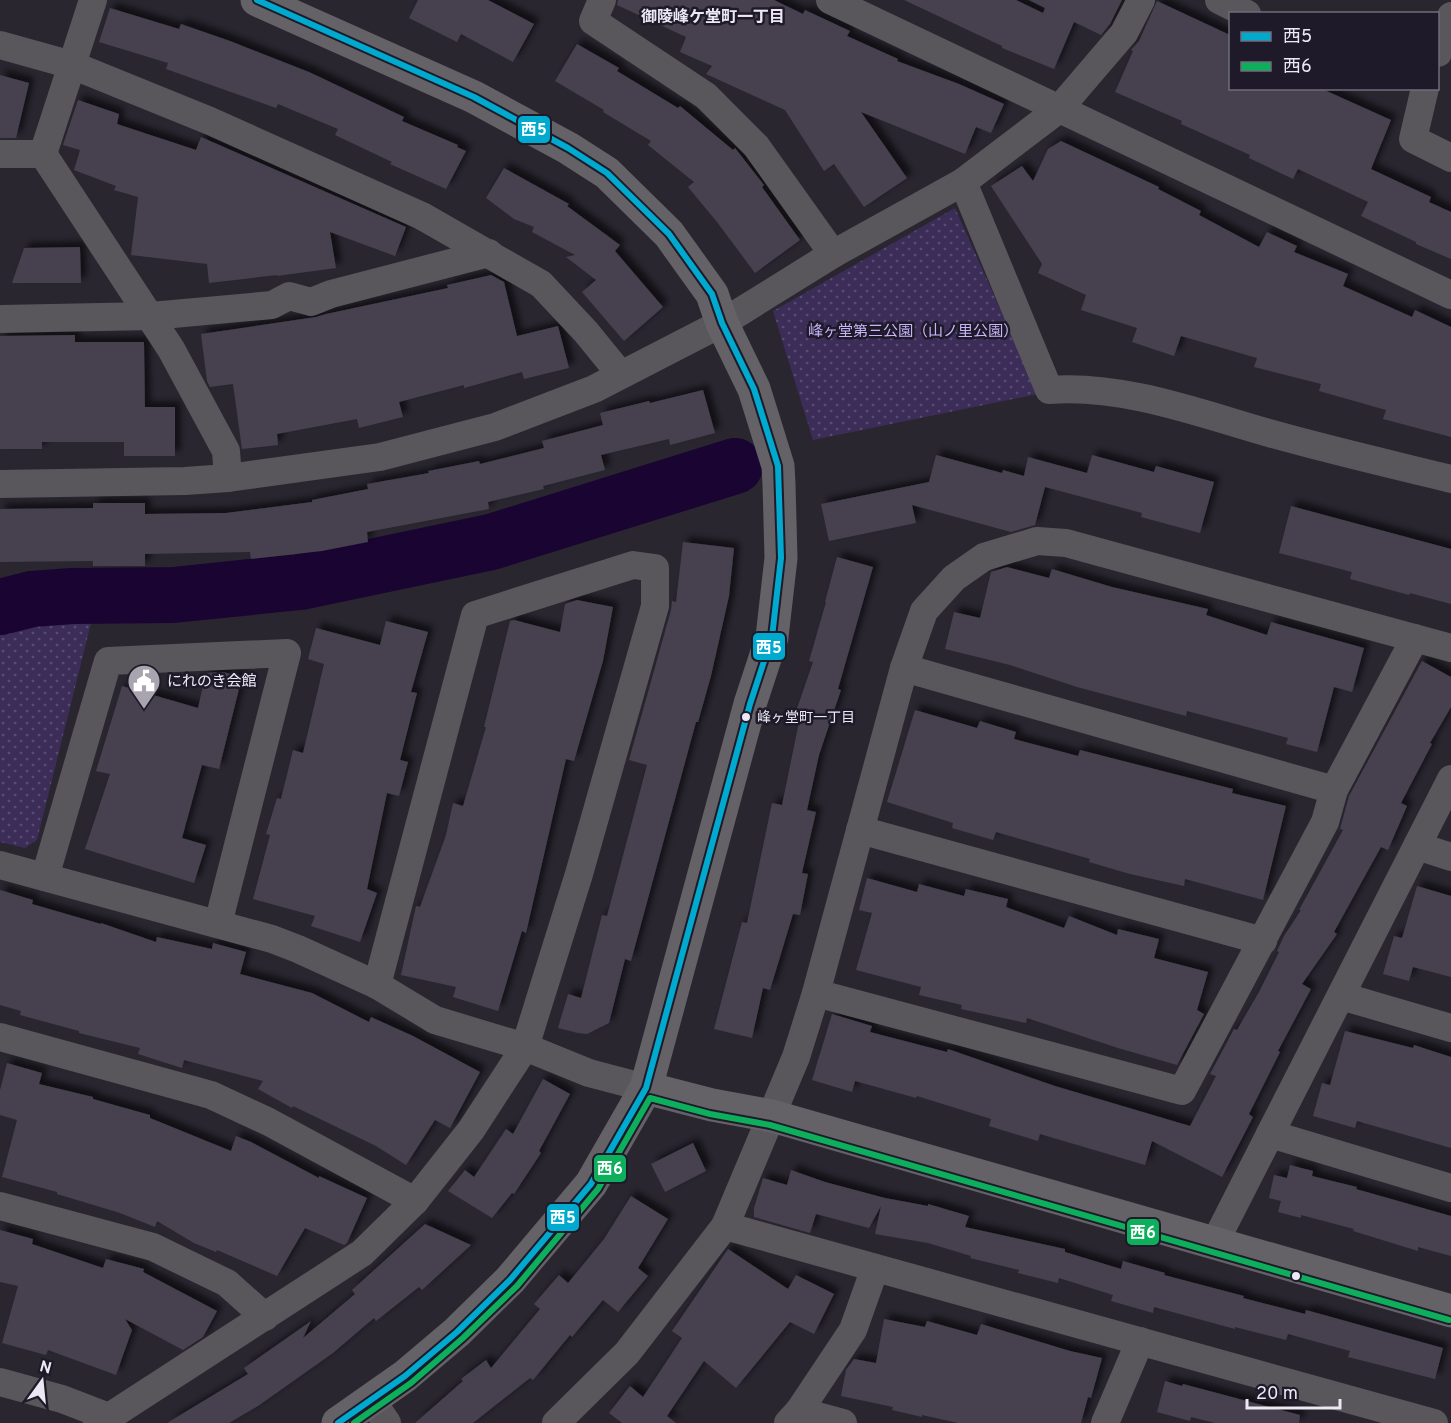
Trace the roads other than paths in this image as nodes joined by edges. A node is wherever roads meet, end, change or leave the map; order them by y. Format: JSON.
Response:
{"nodes":[{"id":1,"x":93,"y":0,"type":"edge"},
{"id":2,"x":257,"y":0,"type":"edge"},
{"id":3,"x":602,"y":0,"type":"edge"},
{"id":4,"x":830,"y":0,"type":"edge"},
{"id":5,"x":1141,"y":0,"type":"edge"},
{"id":6,"x":1219,"y":0,"type":"edge"},
{"id":7,"x":1243,"y":12,"type":"edge"},
{"id":8,"x":1451,"y":16,"type":"edge"},
{"id":9,"x":0,"y":45,"type":"edge"},
{"id":10,"x":1439,"y":48,"type":"edge"},
{"id":11,"x":72,"y":65,"type":"junction"},
{"id":12,"x":1416,"y":92,"type":"edge"},
{"id":13,"x":1059,"y":109,"type":"junction"},
{"id":14,"x":0,"y":154,"type":"edge"},
{"id":15,"x":43,"y":154,"type":"junction"},
{"id":16,"x":1451,"y":158,"type":"edge"},
{"id":17,"x":963,"y":182,"type":"junction"},
{"id":18,"x":489,"y":254,"type":"junction"},
{"id":19,"x":833,"y":254,"type":"junction"},
{"id":20,"x":1451,"y":295,"type":"edge"},
{"id":21,"x":151,"y":316,"type":"junction"},
{"id":22,"x":0,"y":319,"type":"edge"},
{"id":23,"x":722,"y":323,"type":"junction"},
{"id":24,"x":621,"y":375,"type":"junction"},
{"id":25,"x":228,"y":478,"type":"junction"},
{"id":26,"x":1451,"y":479,"type":"edge"},
{"id":27,"x":0,"y":484,"type":"edge"},
{"id":28,"x":1415,"y":638,"type":"junction"},
{"id":29,"x":1451,"y":648,"type":"edge"},
{"id":30,"x":904,"y":668,"type":"junction"},
{"id":31,"x":1451,"y":779,"type":"edge"},
{"id":32,"x":1334,"y":790,"type":"junction"},
{"id":33,"x":860,"y":830,"type":"junction"},
{"id":34,"x":1417,"y":846,"type":"junction"},
{"id":35,"x":1451,"y":857,"type":"edge"},
{"id":36,"x":0,"y":865,"type":"edge"},
{"id":37,"x":45,"y":877,"type":"junction"},
{"id":38,"x":218,"y":924,"type":"junction"},
{"id":39,"x":1263,"y":941,"type":"junction"},
{"id":40,"x":377,"y":985,"type":"junction"},
{"id":41,"x":816,"y":993,"type":"junction"},
{"id":42,"x":1341,"y":996,"type":"junction"},
{"id":43,"x":1451,"y":1028,"type":"edge"},
{"id":44,"x":0,"y":1037,"type":"edge"},
{"id":45,"x":525,"y":1047,"type":"junction"},
{"id":46,"x":646,"y":1088,"type":"junction"},
{"id":47,"x":772,"y":1116,"type":"junction"},
{"id":48,"x":1270,"y":1134,"type":"junction"},
{"id":49,"x":1451,"y":1188,"type":"edge"},
{"id":50,"x":416,"y":1201,"type":"junction"},
{"id":51,"x":0,"y":1206,"type":"edge"},
{"id":52,"x":725,"y":1226,"type":"junction"},
{"id":53,"x":1214,"y":1244,"type":"junction"},
{"id":54,"x":875,"y":1268,"type":"junction"},
{"id":55,"x":1451,"y":1311,"type":"edge"},
{"id":56,"x":266,"y":1317,"type":"junction"},
{"id":57,"x":1140,"y":1341,"type":"junction"},
{"id":58,"x":0,"y":1382,"type":"edge"},
{"id":59,"x":379,"y":1412,"type":"edge"},
{"id":60,"x":794,"y":1417,"type":"edge"},
{"id":61,"x":106,"y":1421,"type":"edge"},
{"id":62,"x":338,"y":1423,"type":"edge"},
{"id":63,"x":556,"y":1423,"type":"edge"},
{"id":64,"x":843,"y":1423,"type":"edge"},
{"id":65,"x":1105,"y":1423,"type":"edge"},
{"id":66,"x":1434,"y":1423,"type":"edge"}],
"edges":[{"from":1,"to":11,"type":"street"},
{"from":2,"to":23,"type":"street"},
{"from":3,"to":19,"type":"street"},
{"from":4,"to":13,"type":"street"},
{"from":5,"to":13,"type":"street"},
{"from":6,"to":7,"type":"street"},
{"from":8,"to":10,"type":"street"},
{"from":9,"to":11,"type":"street"},
{"from":11,"to":15,"type":"street"},
{"from":11,"to":18,"type":"street"},
{"from":12,"to":16,"type":"street"},
{"from":13,"to":17,"type":"street"},
{"from":13,"to":20,"type":"street"},
{"from":14,"to":15,"type":"street"},
{"from":15,"to":21,"type":"street"},
{"from":17,"to":19,"type":"street"},
{"from":17,"to":26,"type":"street"},
{"from":18,"to":21,"type":"street"},
{"from":18,"to":24,"type":"street"},
{"from":19,"to":23,"type":"street"},
{"from":21,"to":22,"type":"street"},
{"from":21,"to":25,"type":"street"},
{"from":23,"to":24,"type":"street"},
{"from":23,"to":46,"type":"street"},
{"from":24,"to":25,"type":"street"},
{"from":25,"to":27,"type":"street"},
{"from":28,"to":29,"type":"street"},
{"from":28,"to":30,"type":"street"},
{"from":28,"to":32,"type":"street"},
{"from":30,"to":32,"type":"street"},
{"from":30,"to":33,"type":"street"},
{"from":31,"to":34,"type":"street"},
{"from":32,"to":39,"type":"street"},
{"from":33,"to":39,"type":"street"},
{"from":33,"to":41,"type":"street"},
{"from":34,"to":35,"type":"street"},
{"from":34,"to":42,"type":"street"},
{"from":36,"to":37,"type":"street"},
{"from":37,"to":38,"type":"street"},
{"from":37,"to":38,"type":"street"},
{"from":38,"to":40,"type":"street"},
{"from":39,"to":41,"type":"street"},
{"from":40,"to":45,"type":"street"},
{"from":40,"to":45,"type":"street"},
{"from":41,"to":47,"type":"street"},
{"from":42,"to":43,"type":"street"},
{"from":42,"to":48,"type":"street"},
{"from":44,"to":50,"type":"street"},
{"from":45,"to":46,"type":"street"},
{"from":45,"to":50,"type":"street"},
{"from":46,"to":47,"type":"street"},
{"from":46,"to":59,"type":"street"},
{"from":47,"to":52,"type":"street"},
{"from":47,"to":53,"type":"street"},
{"from":48,"to":49,"type":"street"},
{"from":48,"to":53,"type":"street"},
{"from":50,"to":56,"type":"street"},
{"from":51,"to":56,"type":"street"},
{"from":52,"to":54,"type":"street"},
{"from":52,"to":63,"type":"street"},
{"from":53,"to":55,"type":"street"},
{"from":54,"to":57,"type":"street"},
{"from":54,"to":60,"type":"street"},
{"from":56,"to":61,"type":"street"},
{"from":57,"to":65,"type":"street"},
{"from":57,"to":66,"type":"street"},
{"from":58,"to":61,"type":"street"},
{"from":59,"to":62,"type":"street"},
{"from":60,"to":64,"type":"street"}]}
